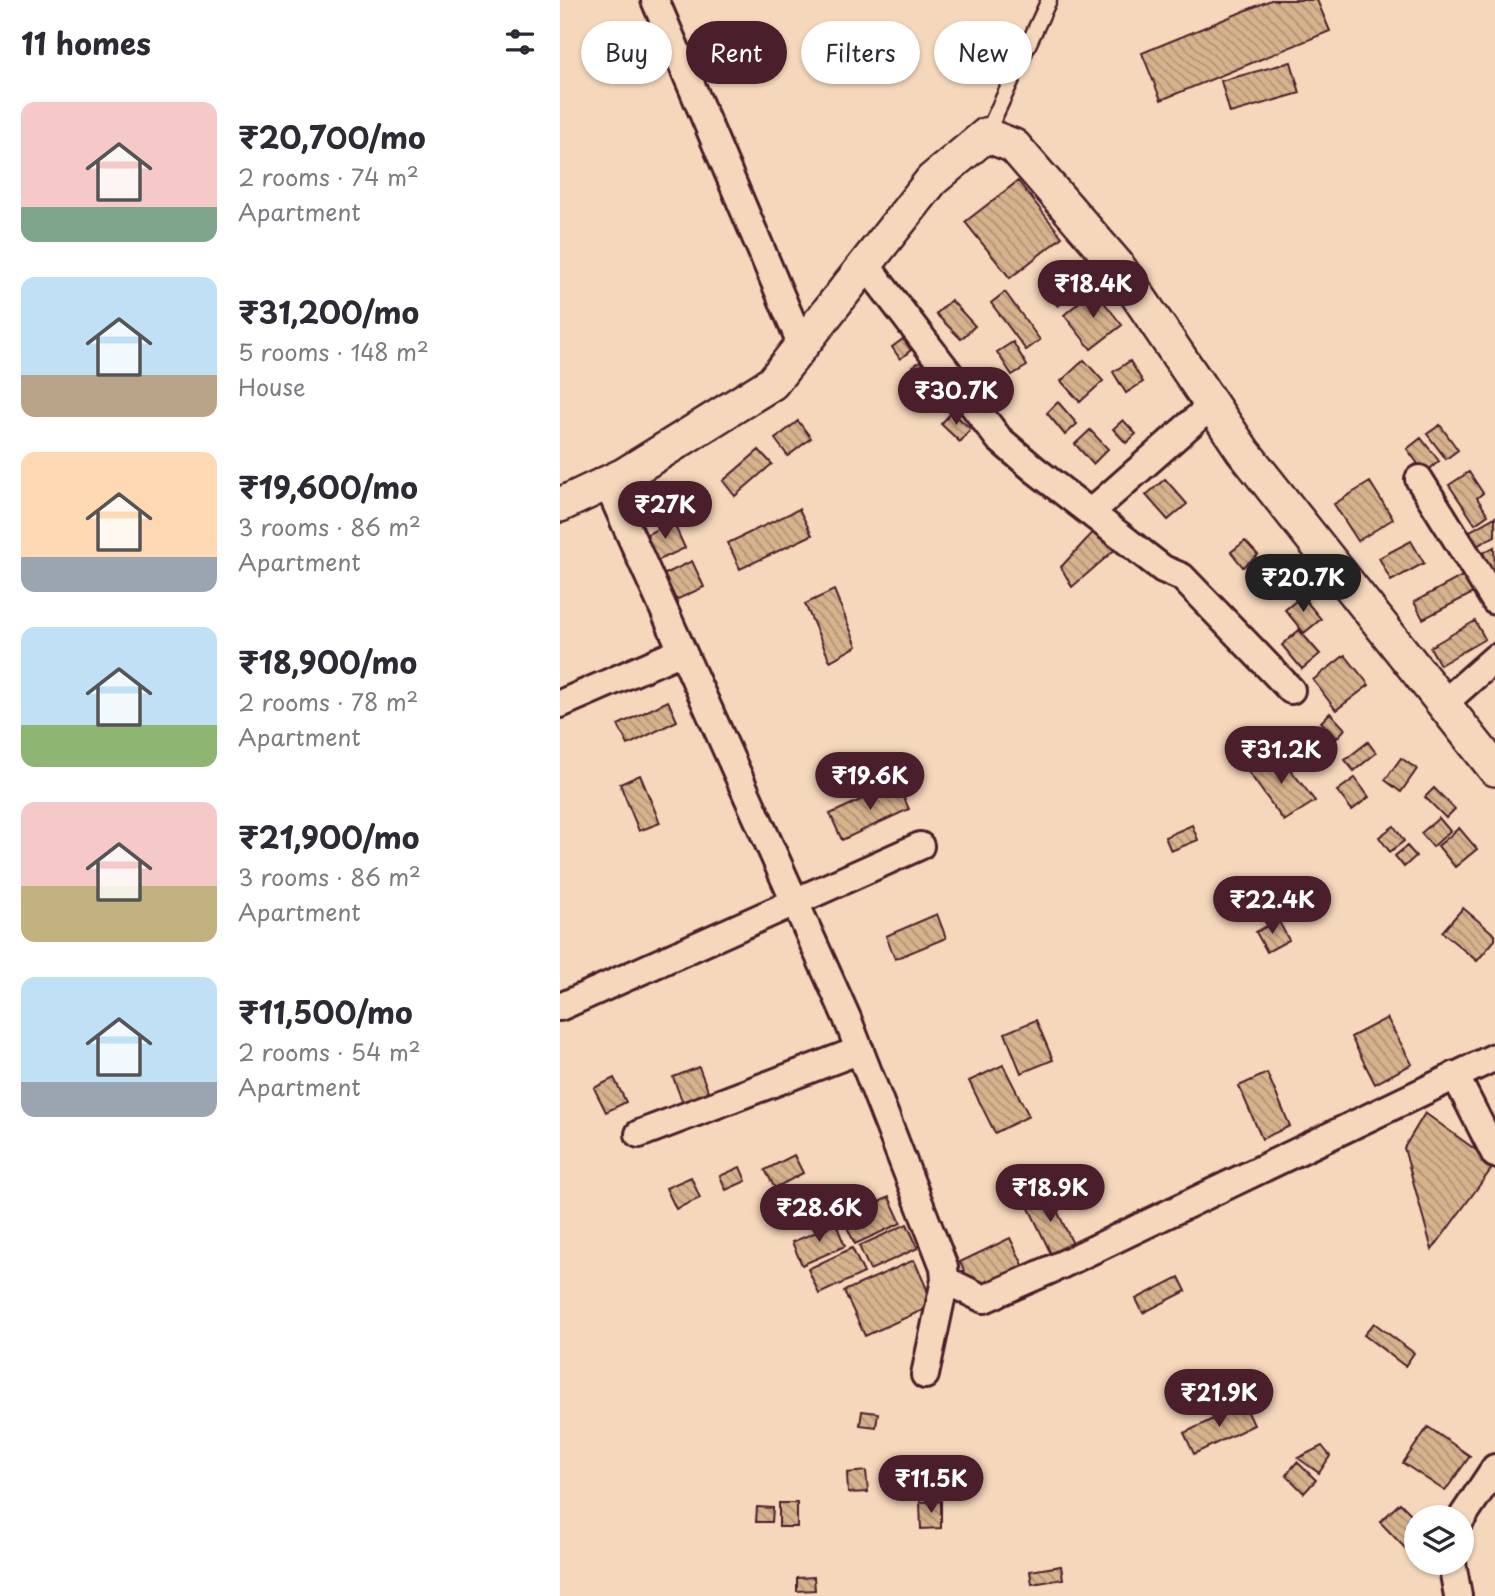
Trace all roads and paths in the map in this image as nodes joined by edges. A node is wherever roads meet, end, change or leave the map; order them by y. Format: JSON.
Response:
{"nodes":[{"id":1,"x":655,"y":0,"type":"edge"},
{"id":2,"x":1049,"y":0,"type":"edge"},
{"id":3,"x":986,"y":135,"type":"junction"},
{"id":4,"x":866,"y":265,"type":"junction"},
{"id":5,"x":802,"y":346,"type":"junction"},
{"id":6,"x":1212,"y":405,"type":"junction"},
{"id":7,"x":1419,"y":479,"type":"dead end"},
{"id":8,"x":607,"y":483,"type":"junction"},
{"id":9,"x":560,"y":505,"type":"edge"},
{"id":10,"x":1091,"y":512,"type":"junction"},
{"id":11,"x":1495,"y":601,"type":"edge"},
{"id":12,"x":682,"y":651,"type":"junction"},
{"id":13,"x":1495,"y":658,"type":"edge"},
{"id":14,"x":1291,"y":690,"type":"dead end"},
{"id":15,"x":560,"y":704,"type":"edge"},
{"id":16,"x":1443,"y":704,"type":"junction"},
{"id":17,"x":1495,"y":769,"type":"edge"},
{"id":18,"x":920,"y":846,"type":"dead end"},
{"id":19,"x":794,"y":900,"type":"junction"},
{"id":20,"x":560,"y":1007,"type":"edge"},
{"id":21,"x":860,"y":1049,"type":"junction"},
{"id":22,"x":1495,"y":1056,"type":"edge"},
{"id":23,"x":1455,"y":1075,"type":"junction"},
{"id":24,"x":639,"y":1133,"type":"dead end"},
{"id":25,"x":1495,"y":1154,"type":"edge"},
{"id":26,"x":945,"y":1280,"type":"junction"},
{"id":27,"x":925,"y":1375,"type":"dead end"},
{"id":28,"x":1495,"y":1468,"type":"edge"},
{"id":29,"x":1470,"y":1505,"type":"edge"},
{"id":30,"x":1454,"y":1575,"type":"edge"},
{"id":31,"x":1458,"y":1596,"type":"edge"}],
"edges":[{"from":1,"to":5,"type":"street"},
{"from":2,"to":3,"type":"lane"},
{"from":3,"to":4,"type":"street"},
{"from":3,"to":6,"type":"street"},
{"from":4,"to":5,"type":"street"},
{"from":4,"to":10,"type":"street"},
{"from":5,"to":8,"type":"street"},
{"from":6,"to":10,"type":"street"},
{"from":6,"to":16,"type":"street"},
{"from":7,"to":11,"type":"street"},
{"from":8,"to":9,"type":"street"},
{"from":8,"to":12,"type":"street"},
{"from":10,"to":14,"type":"street"},
{"from":12,"to":15,"type":"street"},
{"from":12,"to":19,"type":"street"},
{"from":13,"to":16,"type":"street"},
{"from":16,"to":17,"type":"street"},
{"from":18,"to":19,"type":"street"},
{"from":19,"to":20,"type":"street"},
{"from":19,"to":21,"type":"street"},
{"from":21,"to":24,"type":"street"},
{"from":21,"to":26,"type":"street"},
{"from":22,"to":23,"type":"street"},
{"from":23,"to":25,"type":"street"},
{"from":23,"to":26,"type":"street"},
{"from":26,"to":27,"type":"street"},
{"from":28,"to":29,"type":"street"},
{"from":30,"to":31,"type":"street"}]}
